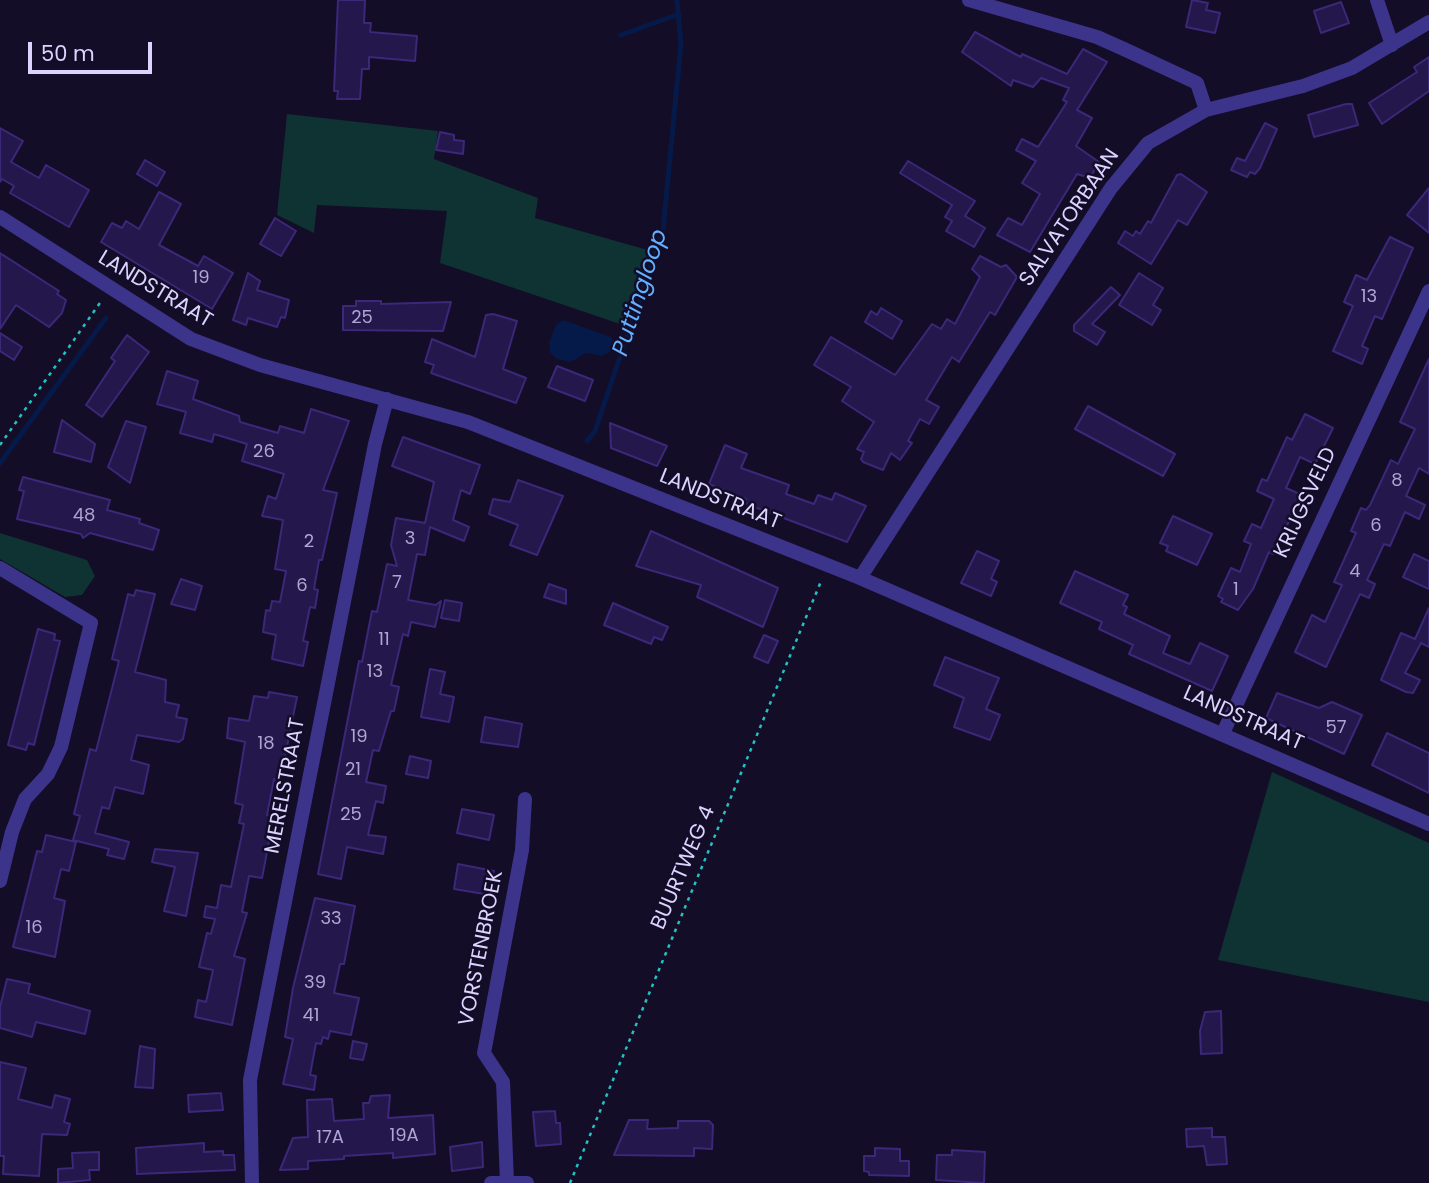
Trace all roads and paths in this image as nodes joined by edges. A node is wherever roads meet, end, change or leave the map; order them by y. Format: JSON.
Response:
{"nodes":[{"id":1,"x":969,"y":0,"type":"edge"},
{"id":2,"x":1377,"y":0,"type":"edge"},
{"id":3,"x":1429,"y":22,"type":"edge"},
{"id":4,"x":1392,"y":45,"type":"junction"},
{"id":5,"x":1206,"y":110,"type":"junction"},
{"id":6,"x":0,"y":217,"type":"edge"},
{"id":7,"x":110,"y":289,"type":"junction"},
{"id":8,"x":1429,"y":291,"type":"edge"},
{"id":9,"x":387,"y":399,"type":"junction"},
{"id":10,"x":0,"y":445,"type":"edge"},
{"id":11,"x":828,"y":566,"type":"junction"},
{"id":12,"x":0,"y":568,"type":"edge"},
{"id":13,"x":860,"y":578,"type":"junction"},
{"id":14,"x":1223,"y":733,"type":"junction"},
{"id":15,"x":525,"y":799,"type":"dead end"},
{"id":16,"x":1429,"y":824,"type":"edge"},
{"id":17,"x":0,"y":881,"type":"edge"},
{"id":18,"x":507,"y":1182,"type":"edge"},
{"id":19,"x":252,"y":1183,"type":"edge"},
{"id":20,"x":491,"y":1183,"type":"edge"},
{"id":21,"x":527,"y":1183,"type":"edge"},
{"id":22,"x":570,"y":1183,"type":"edge"}],
"edges":[{"from":1,"to":5,"type":"street"},
{"from":2,"to":4,"type":"street"},
{"from":3,"to":4,"type":"street","name":"SALVATORBAAN"},
{"from":4,"to":5,"type":"street","name":"SALVATORBAAN"},
{"from":5,"to":13,"type":"street","name":"SALVATORBAAN"},
{"from":6,"to":7,"type":"street","name":"LANDSTRAAT"},
{"from":7,"to":9,"type":"street","name":"LANDSTRAAT"},
{"from":7,"to":10,"type":"path"},
{"from":8,"to":14,"type":"street","name":"KRIJGSVELD"},
{"from":9,"to":11,"type":"street","name":"LANDSTRAAT"},
{"from":9,"to":19,"type":"street","name":"MERELSTRAAT"},
{"from":11,"to":13,"type":"street","name":"LANDSTRAAT"},
{"from":11,"to":22,"type":"path","name":"BUURTWEG 4"},
{"from":12,"to":17,"type":"street"},
{"from":13,"to":14,"type":"street","name":"LANDSTRAAT"},
{"from":14,"to":16,"type":"street","name":"LANDSTRAAT"},
{"from":15,"to":18,"type":"street","name":"VORSTENBROEK"},
{"from":18,"to":20,"type":"street"},
{"from":18,"to":21,"type":"street"}]}
